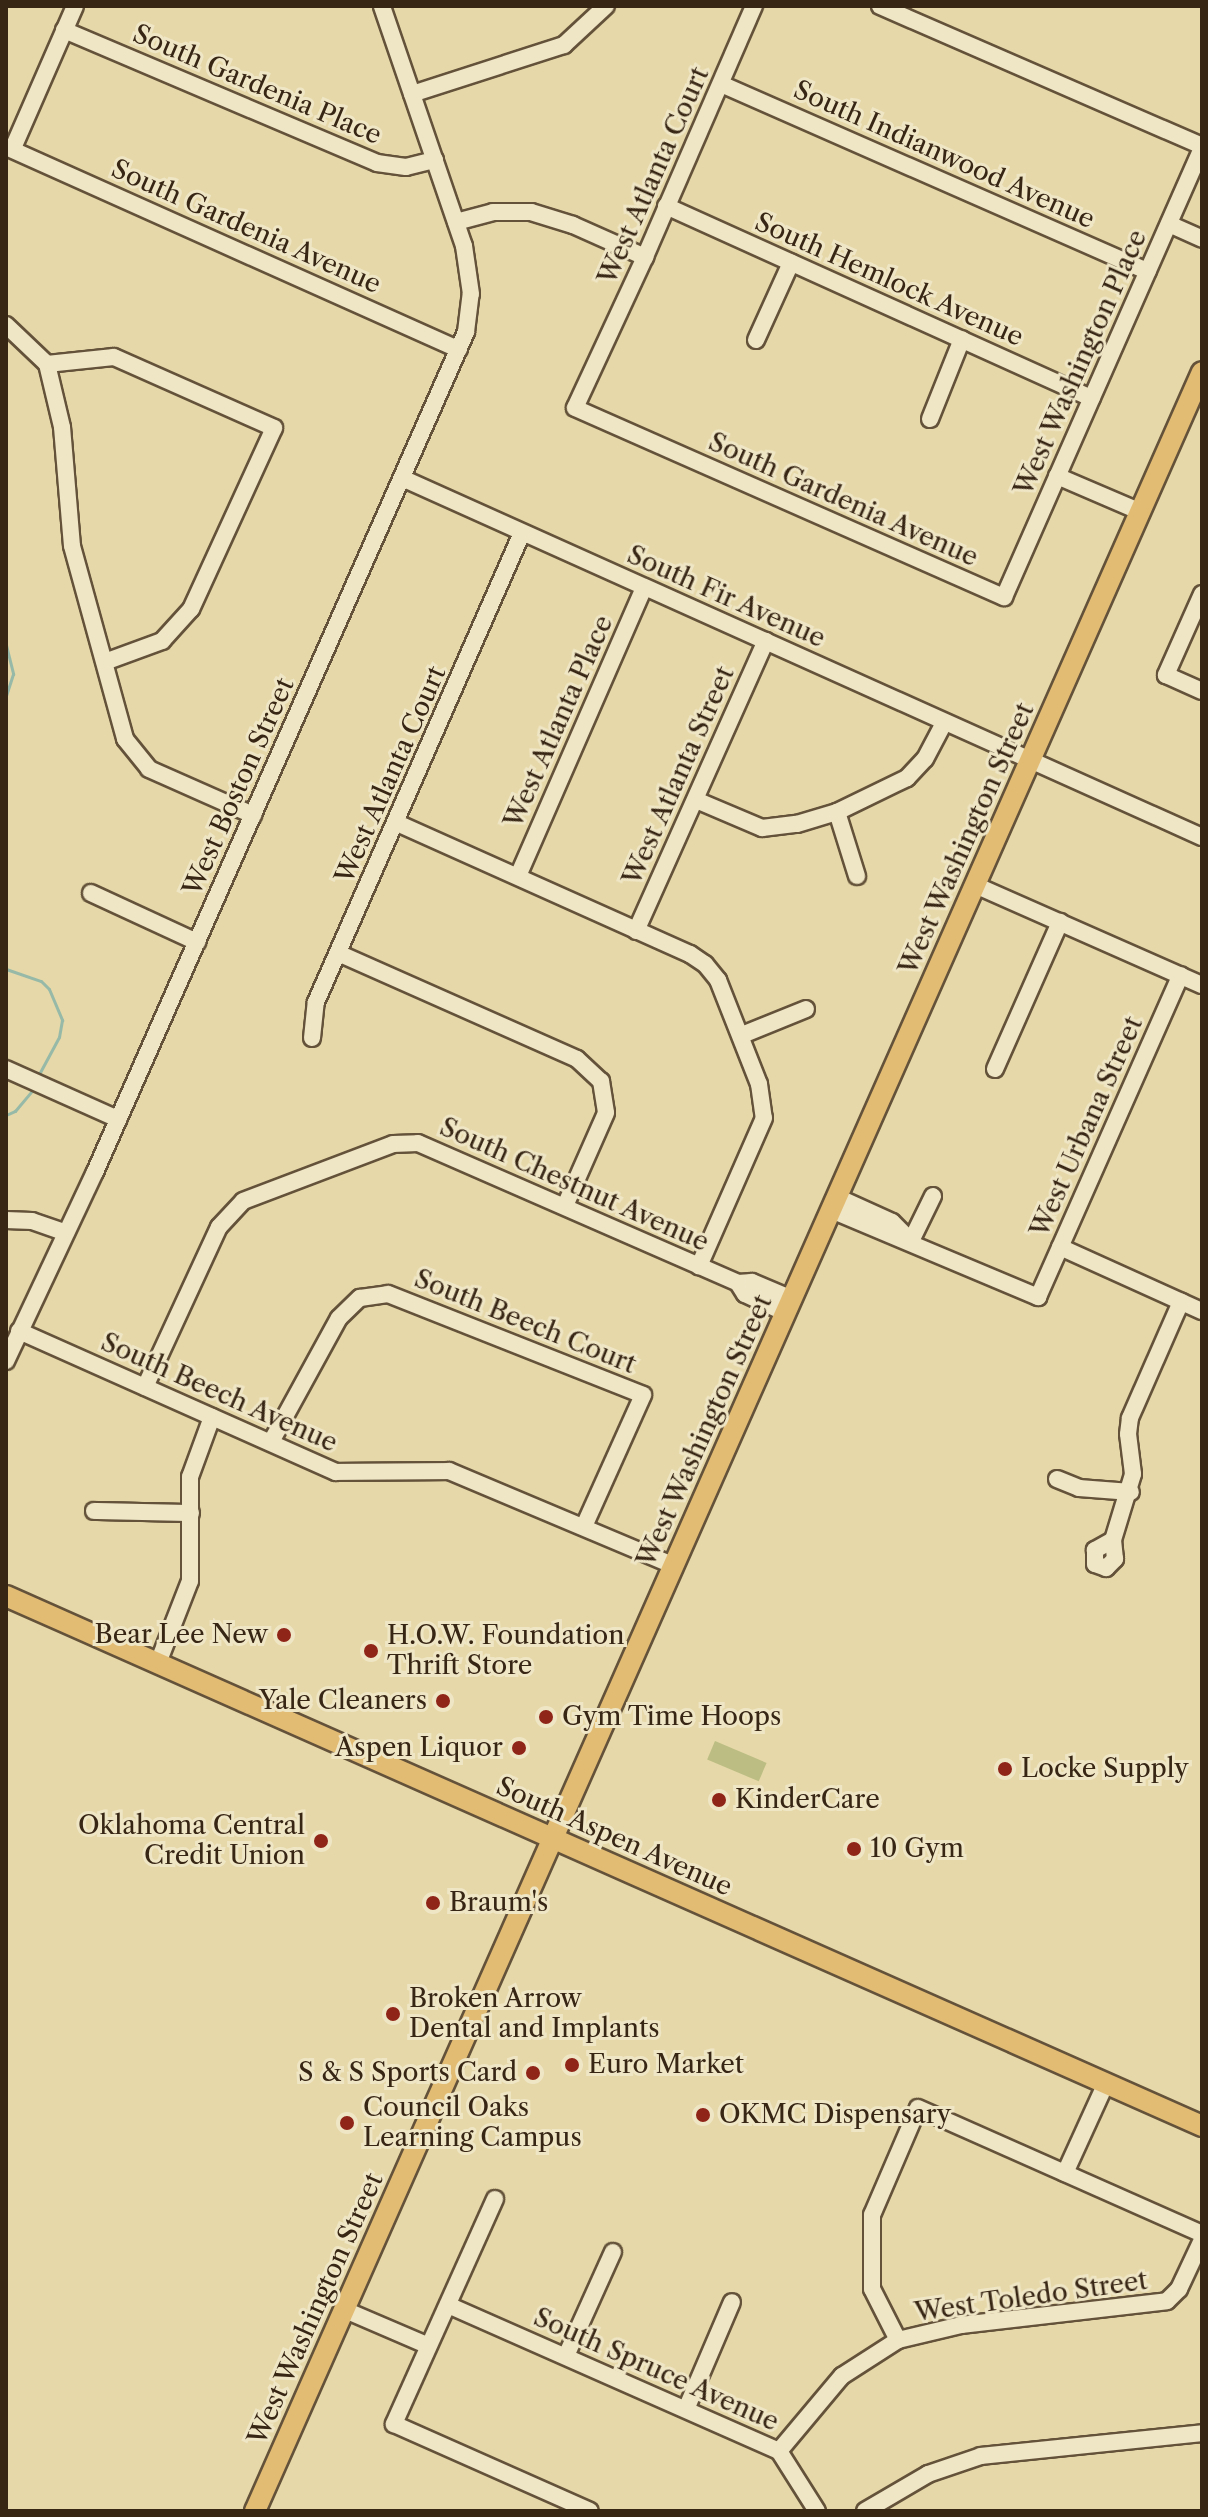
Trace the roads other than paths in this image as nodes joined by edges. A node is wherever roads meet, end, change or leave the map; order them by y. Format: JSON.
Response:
{"nodes":[{"id":1,"x":75,"y":6,"type":"edge"},
{"id":2,"x":382,"y":6,"type":"edge"},
{"id":3,"x":606,"y":6,"type":"edge"},
{"id":4,"x":754,"y":6,"type":"edge"},
{"id":5,"x":880,"y":6,"type":"edge"},
{"id":6,"x":64,"y":30,"type":"junction"},
{"id":7,"x":721,"y":84,"type":"junction"},
{"id":8,"x":412,"y":94,"type":"junction"},
{"id":9,"x":1202,"y":147,"type":"edge"},
{"id":10,"x":9,"y":148,"type":"edge"},
{"id":11,"x":435,"y":160,"type":"junction"},
{"id":12,"x":666,"y":206,"type":"junction"},
{"id":13,"x":456,"y":222,"type":"junction"},
{"id":14,"x":1169,"y":224,"type":"junction"},
{"id":15,"x":1202,"y":239,"type":"edge"},
{"id":16,"x":645,"y":257,"type":"junction"},
{"id":17,"x":791,"y":263,"type":"junction"},
{"id":18,"x":1148,"y":271,"type":"junction"},
{"id":19,"x":6,"y":325,"type":"edge"},
{"id":20,"x":962,"y":339,"type":"junction"},
{"id":21,"x":756,"y":340,"type":"dead end"},
{"id":22,"x":459,"y":350,"type":"junction"},
{"id":23,"x":47,"y":364,"type":"junction"},
{"id":24,"x":1202,"y":372,"type":"edge"},
{"id":25,"x":1092,"y":398,"type":"junction"},
{"id":26,"x":1196,"y":403,"type":"edge"},
{"id":27,"x":575,"y":408,"type":"joint"},
{"id":28,"x":930,"y":419,"type":"dead end"},
{"id":29,"x":1057,"y":476,"type":"junction"},
{"id":30,"x":402,"y":478,"type":"junction"},
{"id":31,"x":1141,"y":512,"type":"junction"},
{"id":32,"x":522,"y":533,"type":"junction"},
{"id":33,"x":644,"y":587,"type":"junction"},
{"id":34,"x":1202,"y":594,"type":"edge"},
{"id":35,"x":1004,"y":597,"type":"joint"},
{"id":36,"x":766,"y":641,"type":"junction"},
{"id":37,"x":105,"y":662,"type":"junction"},
{"id":38,"x":1202,"y":691,"type":"edge"},
{"id":39,"x":944,"y":723,"type":"junction"},
{"id":40,"x":1030,"y":761,"type":"junction"},
{"id":41,"x":696,"y":800,"type":"junction"},
{"id":42,"x":837,"y":812,"type":"junction"},
{"id":43,"x":253,"y":815,"type":"junction"},
{"id":44,"x":397,"y":823,"type":"junction"},
{"id":45,"x":1202,"y":837,"type":"edge"},
{"id":46,"x":518,"y":876,"type":"junction"},
{"id":47,"x":857,"y":876,"type":"dead end"},
{"id":48,"x":975,"y":885,"type":"junction"},
{"id":49,"x":91,"y":893,"type":"dead end"},
{"id":50,"x":1060,"y":922,"type":"junction"},
{"id":51,"x":636,"y":931,"type":"junction"},
{"id":52,"x":197,"y":942,"type":"junction"},
{"id":53,"x":338,"y":953,"type":"junction"},
{"id":54,"x":1181,"y":975,"type":"junction"},
{"id":55,"x":1202,"y":985,"type":"edge"},
{"id":56,"x":806,"y":1009,"type":"dead end"},
{"id":57,"x":742,"y":1035,"type":"junction"},
{"id":58,"x":312,"y":1038,"type":"dead end"},
{"id":59,"x":6,"y":1069,"type":"edge"},
{"id":60,"x":995,"y":1069,"type":"dead end"},
{"id":61,"x":118,"y":1119,"type":"junction"},
{"id":62,"x":933,"y":1196,"type":"dead end"},
{"id":63,"x":834,"y":1203,"type":"junction"},
{"id":64,"x":565,"y":1206,"type":"junction"},
{"id":65,"x":6,"y":1220,"type":"edge"},
{"id":66,"x":64,"y":1232,"type":"junction"},
{"id":67,"x":911,"y":1241,"type":"junction"},
{"id":68,"x":1060,"y":1247,"type":"junction"},
{"id":69,"x":699,"y":1266,"type":"junction"},
{"id":70,"x":1181,"y":1302,"type":"junction"},
{"id":71,"x":789,"y":1306,"type":"junction"},
{"id":72,"x":1202,"y":1311,"type":"edge"},
{"id":73,"x":19,"y":1331,"type":"junction"},
{"id":74,"x":6,"y":1361,"type":"edge"},
{"id":75,"x":145,"y":1387,"type":"junction"},
{"id":76,"x":212,"y":1417,"type":"junction"},
{"id":77,"x":271,"y":1442,"type":"junction"},
{"id":78,"x":1057,"y":1479,"type":"dead end"},
{"id":79,"x":1131,"y":1492,"type":"junction"},
{"id":80,"x":94,"y":1511,"type":"dead end"},
{"id":81,"x":191,"y":1513,"type":"junction"},
{"id":82,"x":584,"y":1526,"type":"junction"},
{"id":83,"x":1113,"y":1540,"type":"dead end"},
{"id":84,"x":673,"y":1565,"type":"junction"},
{"id":85,"x":6,"y":1596,"type":"edge"},
{"id":86,"x":158,"y":1663,"type":"junction"},
{"id":87,"x":553,"y":1839,"type":"junction"},
{"id":88,"x":1106,"y":2083,"type":"junction"},
{"id":89,"x":1202,"y":2126,"type":"edge"},
{"id":90,"x":1065,"y":2173,"type":"junction"},
{"id":91,"x":495,"y":2199,"type":"dead end"},
{"id":92,"x":1202,"y":2237,"type":"edge"},
{"id":93,"x":613,"y":2252,"type":"dead end"},
{"id":94,"x":732,"y":2302,"type":"dead end"},
{"id":95,"x":448,"y":2305,"type":"junction"},
{"id":96,"x":345,"y":2310,"type":"junction"},
{"id":97,"x":898,"y":2340,"type":"junction"},
{"id":98,"x":429,"y":2346,"type":"junction"},
{"id":99,"x":566,"y":2356,"type":"junction"},
{"id":100,"x":687,"y":2407,"type":"junction"},
{"id":101,"x":1202,"y":2433,"type":"edge"},
{"id":102,"x":779,"y":2451,"type":"junction"},
{"id":103,"x":255,"y":2511,"type":"edge"},
{"id":104,"x":590,"y":2511,"type":"edge"},
{"id":105,"x":817,"y":2511,"type":"edge"},
{"id":106,"x":865,"y":2511,"type":"edge"}],
"edges":[{"from":1,"to":6,"type":"street"},
{"from":2,"to":8,"type":"street","name":"West Boston Street"},
{"from":3,"to":8,"type":"street"},
{"from":4,"to":7,"type":"street","name":"West Atlanta Court"},
{"from":5,"to":9,"type":"street"},
{"from":6,"to":10,"type":"street"},
{"from":6,"to":11,"type":"street","name":"South Gardenia Place"},
{"from":7,"to":12,"type":"street","name":"West Atlanta Court"},
{"from":7,"to":18,"type":"street","name":"South Indianwood Avenue"},
{"from":8,"to":11,"type":"street","name":"West Boston Street"},
{"from":9,"to":14,"type":"street","name":"West Washington Place"},
{"from":10,"to":22,"type":"street","name":"South Gardenia Avenue"},
{"from":11,"to":13,"type":"street","name":"West Boston Street"},
{"from":12,"to":16,"type":"street","name":"West Atlanta Court"},
{"from":12,"to":17,"type":"street","name":"South Hemlock Avenue"},
{"from":13,"to":16,"type":"street"},
{"from":13,"to":22,"type":"street","name":"West Boston Street"},
{"from":14,"to":15,"type":"street"},
{"from":14,"to":18,"type":"street","name":"West Washington Place"},
{"from":16,"to":27,"type":"street","name":"West Atlanta Court"},
{"from":17,"to":20,"type":"street","name":"South Hemlock Avenue"},
{"from":17,"to":21,"type":"street"},
{"from":18,"to":25,"type":"street","name":"West Washington Place"},
{"from":19,"to":23,"type":"street"},
{"from":20,"to":25,"type":"street","name":"South Hemlock Avenue"},
{"from":20,"to":28,"type":"street"},
{"from":22,"to":30,"type":"street","name":"West Boston Street"},
{"from":23,"to":37,"type":"street"},
{"from":23,"to":37,"type":"street"},
{"from":24,"to":26,"type":"main road","name":"West Washington Street"},
{"from":25,"to":29,"type":"street","name":"West Washington Place"},
{"from":26,"to":31,"type":"main road","name":"West Washington Street"},
{"from":27,"to":35,"type":"street","name":"South Gardenia Avenue"},
{"from":29,"to":31,"type":"street"},
{"from":29,"to":35,"type":"street","name":"West Washington Place"},
{"from":30,"to":32,"type":"street","name":"South Fir Avenue"},
{"from":30,"to":43,"type":"street","name":"West Boston Street"},
{"from":31,"to":40,"type":"main road","name":"West Washington Street"},
{"from":32,"to":33,"type":"street","name":"South Fir Avenue"},
{"from":32,"to":44,"type":"street","name":"West Atlanta Court"},
{"from":33,"to":36,"type":"street","name":"South Fir Avenue"},
{"from":33,"to":46,"type":"street","name":"West Atlanta Place"},
{"from":34,"to":38,"type":"street"},
{"from":36,"to":39,"type":"street","name":"South Fir Avenue"},
{"from":36,"to":41,"type":"street","name":"West Atlanta Street"},
{"from":37,"to":43,"type":"street"},
{"from":39,"to":40,"type":"street","name":"South Fir Avenue"},
{"from":39,"to":42,"type":"street"},
{"from":40,"to":45,"type":"street","name":"South Fir Avenue"},
{"from":40,"to":48,"type":"main road","name":"West Washington Street"},
{"from":41,"to":42,"type":"street"},
{"from":41,"to":51,"type":"street","name":"West Atlanta Street"},
{"from":42,"to":47,"type":"street"},
{"from":43,"to":52,"type":"street","name":"West Boston Street"},
{"from":44,"to":46,"type":"street"},
{"from":44,"to":53,"type":"street","name":"West Atlanta Court"},
{"from":46,"to":51,"type":"street"},
{"from":48,"to":50,"type":"street"},
{"from":48,"to":63,"type":"main road","name":"West Washington Street"},
{"from":49,"to":52,"type":"street"},
{"from":50,"to":54,"type":"street"},
{"from":50,"to":60,"type":"street"},
{"from":51,"to":57,"type":"street"},
{"from":52,"to":61,"type":"street","name":"West Boston Street"},
{"from":53,"to":58,"type":"street","name":"West Atlanta Court"},
{"from":53,"to":64,"type":"street"},
{"from":54,"to":55,"type":"street"},
{"from":54,"to":68,"type":"street","name":"West Urbana Street"},
{"from":56,"to":57,"type":"street"},
{"from":57,"to":69,"type":"street"},
{"from":59,"to":61,"type":"street"},
{"from":61,"to":66,"type":"street","name":"West Boston Street"},
{"from":62,"to":67,"type":"street"},
{"from":63,"to":67,"type":"street"},
{"from":63,"to":71,"type":"main road","name":"West Washington Street"},
{"from":64,"to":69,"type":"street","name":"South Chestnut Avenue"},
{"from":64,"to":75,"type":"street","name":"South Chestnut Avenue"},
{"from":65,"to":66,"type":"street"},
{"from":66,"to":73,"type":"street","name":"West Boston Street"},
{"from":67,"to":68,"type":"street","name":"West Urbana Street"},
{"from":68,"to":70,"type":"street"},
{"from":69,"to":71,"type":"street","name":"South Chestnut Avenue"},
{"from":70,"to":72,"type":"street"},
{"from":70,"to":79,"type":"street"},
{"from":71,"to":84,"type":"main road","name":"West Washington Street"},
{"from":73,"to":74,"type":"street","name":"West Boston Street"},
{"from":73,"to":75,"type":"street","name":"South Beech Avenue"},
{"from":75,"to":76,"type":"street","name":"South Beech Avenue"},
{"from":76,"to":77,"type":"street","name":"South Beech Avenue"},
{"from":76,"to":81,"type":"street"},
{"from":77,"to":82,"type":"street","name":"South Beech Avenue"},
{"from":77,"to":82,"type":"street","name":"South Beech Court"},
{"from":78,"to":79,"type":"street"},
{"from":79,"to":83,"type":"street"},
{"from":80,"to":81,"type":"street"},
{"from":81,"to":86,"type":"street"},
{"from":82,"to":84,"type":"street","name":"South Beech Avenue"},
{"from":84,"to":87,"type":"main road","name":"West Washington Street"},
{"from":85,"to":86,"type":"main road","name":"South Aspen Avenue"},
{"from":86,"to":87,"type":"main road","name":"South Aspen Avenue"},
{"from":87,"to":88,"type":"main road","name":"South Aspen Avenue"},
{"from":87,"to":96,"type":"main road","name":"West Washington Street"},
{"from":88,"to":89,"type":"main road","name":"South Aspen Avenue"},
{"from":88,"to":90,"type":"street"},
{"from":90,"to":92,"type":"street"},
{"from":90,"to":97,"type":"street"},
{"from":91,"to":95,"type":"street"},
{"from":92,"to":97,"type":"street","name":"West Toledo Street"},
{"from":93,"to":99,"type":"street"},
{"from":94,"to":100,"type":"street"},
{"from":95,"to":98,"type":"street"},
{"from":95,"to":99,"type":"street","name":"South Spruce Avenue"},
{"from":96,"to":98,"type":"street"},
{"from":96,"to":103,"type":"main road","name":"West Washington Street"},
{"from":97,"to":102,"type":"street","name":"West Toledo Street"},
{"from":98,"to":104,"type":"street"},
{"from":99,"to":100,"type":"street","name":"South Spruce Avenue"},
{"from":100,"to":102,"type":"street","name":"South Spruce Avenue"},
{"from":101,"to":106,"type":"street"},
{"from":102,"to":105,"type":"street","name":"South Spruce Avenue"}]}
